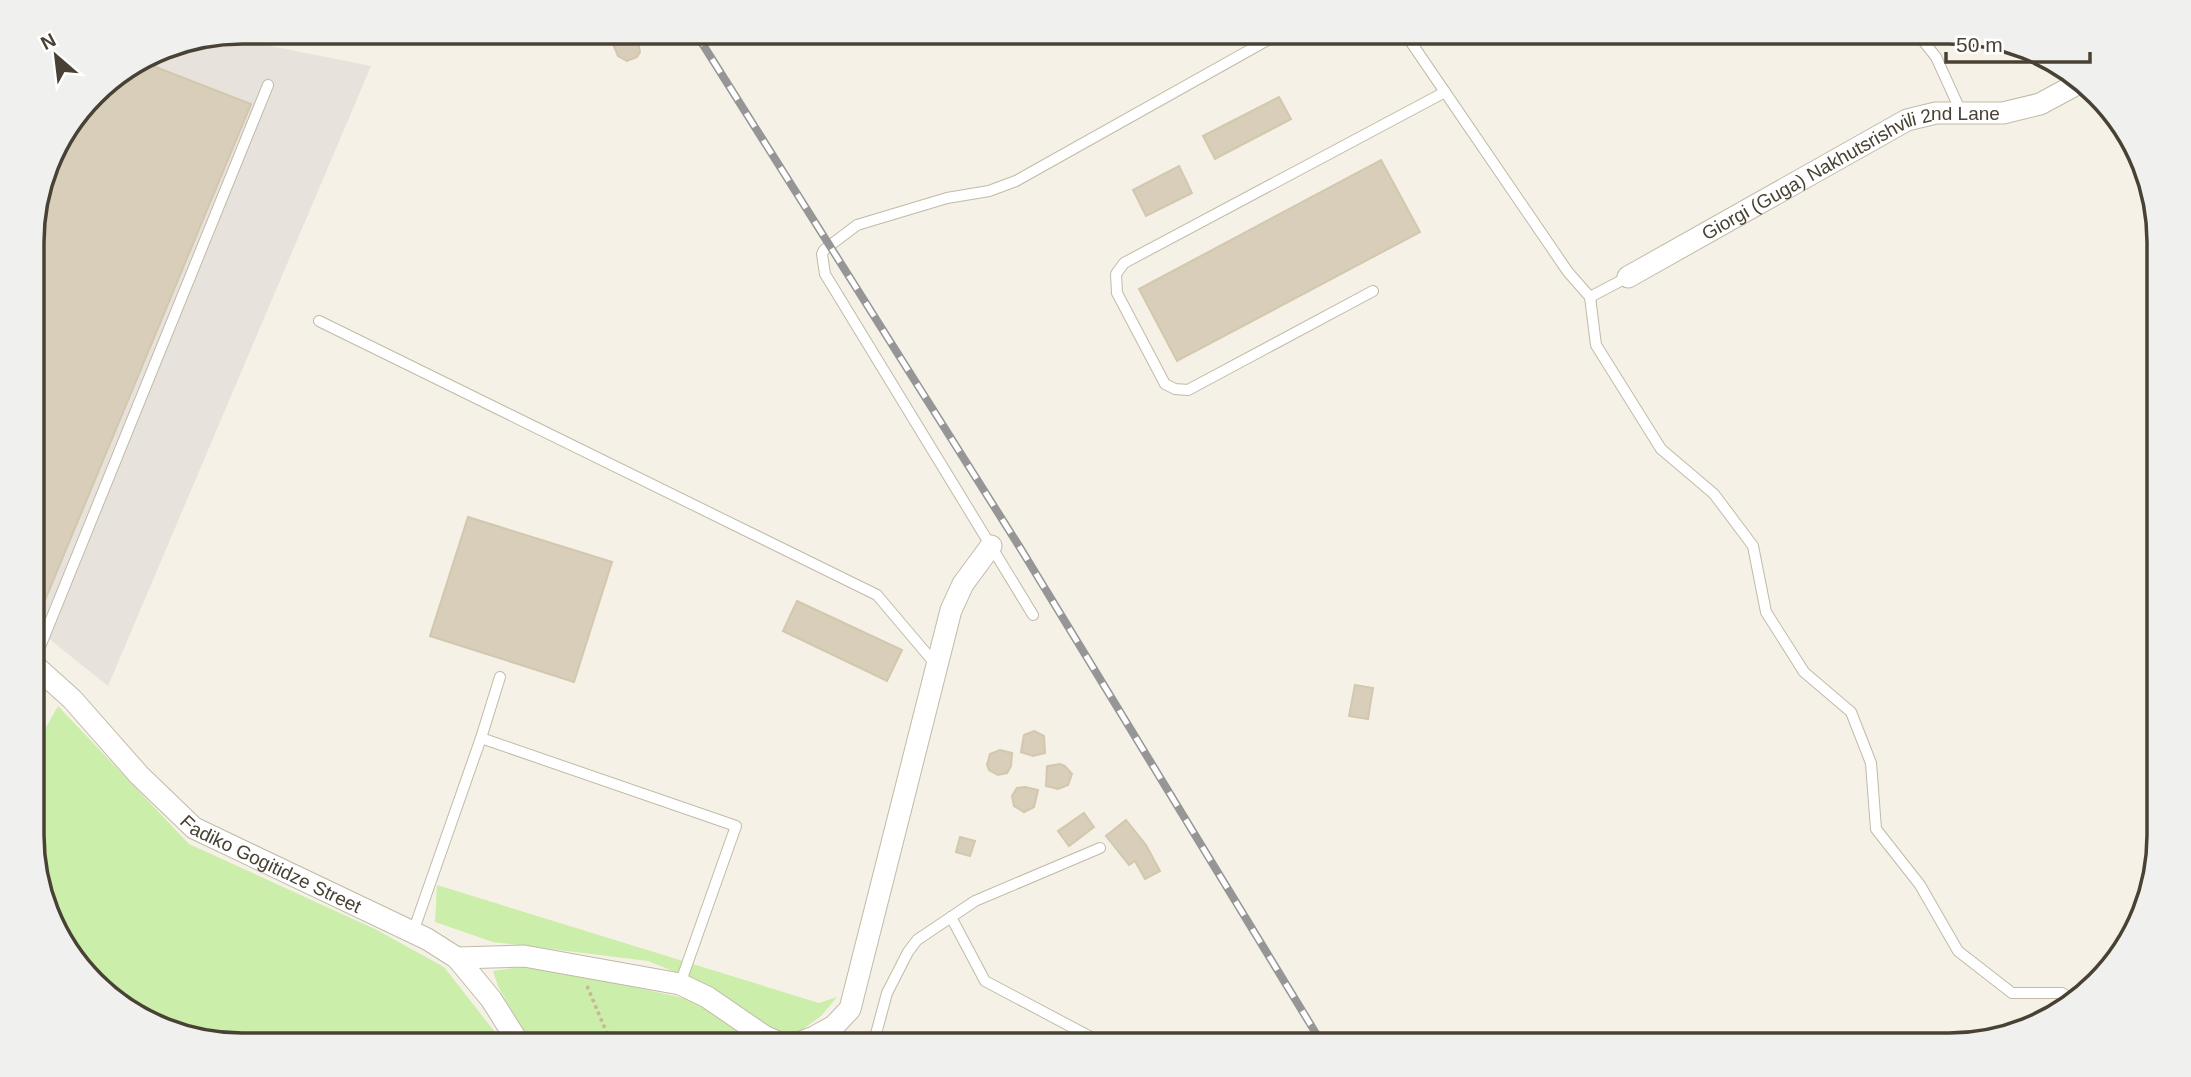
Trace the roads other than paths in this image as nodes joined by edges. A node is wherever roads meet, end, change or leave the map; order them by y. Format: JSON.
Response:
{"nodes":[{"id":1,"x":1261,"y":44,"type":"edge"},
{"id":2,"x":1412,"y":44,"type":"edge"},
{"id":3,"x":1926,"y":44,"type":"edge"},
{"id":4,"x":268,"y":85,"type":"dead end"},
{"id":5,"x":2072,"y":87,"type":"edge"},
{"id":6,"x":1445,"y":92,"type":"junction"},
{"id":7,"x":1962,"y":114,"type":"junction"},
{"id":8,"x":1628,"y":276,"type":"joint"},
{"id":9,"x":1373,"y":291,"type":"dead end"},
{"id":10,"x":1590,"y":297,"type":"junction"},
{"id":11,"x":319,"y":321,"type":"dead end"},
{"id":12,"x":991,"y":546,"type":"junction"},
{"id":13,"x":1033,"y":615,"type":"dead end"},
{"id":14,"x":44,"y":637,"type":"edge"},
{"id":15,"x":937,"y":666,"type":"junction"},
{"id":16,"x":44,"y":674,"type":"edge"},
{"id":17,"x":500,"y":677,"type":"dead end"},
{"id":18,"x":481,"y":738,"type":"junction"},
{"id":19,"x":1100,"y":848,"type":"dead end"},
{"id":20,"x":951,"y":917,"type":"junction"},
{"id":21,"x":413,"y":932,"type":"junction"},
{"id":22,"x":457,"y":958,"type":"junction"},
{"id":23,"x":680,"y":984,"type":"junction"},
{"id":24,"x":2065,"y":995,"type":"edge"},
{"id":25,"x":512,"y":1033,"type":"edge"},
{"id":26,"x":760,"y":1033,"type":"edge"},
{"id":27,"x":821,"y":1033,"type":"edge"},
{"id":28,"x":876,"y":1033,"type":"edge"},
{"id":29,"x":1083,"y":1033,"type":"edge"}],
"edges":[{"from":1,"to":12,"type":"lane"},
{"from":2,"to":6,"type":"lane"},
{"from":3,"to":7,"type":"lane"},
{"from":4,"to":14,"type":"lane"},
{"from":5,"to":7,"type":"street","name":"Giorgi (Guga) Nakhutsrishvili 2nd Lane"},
{"from":6,"to":9,"type":"lane"},
{"from":6,"to":10,"type":"lane"},
{"from":7,"to":8,"type":"street","name":"Giorgi (Guga) Nakhutsrishvili 2nd Lane"},
{"from":8,"to":10,"type":"lane"},
{"from":10,"to":24,"type":"lane"},
{"from":11,"to":15,"type":"lane"},
{"from":12,"to":13,"type":"lane"},
{"from":12,"to":15,"type":"street"},
{"from":15,"to":27,"type":"street"},
{"from":16,"to":21,"type":"street","name":"Fadiko Gogitidze Street"},
{"from":17,"to":18,"type":"lane"},
{"from":18,"to":21,"type":"lane"},
{"from":18,"to":23,"type":"lane"},
{"from":19,"to":20,"type":"lane"},
{"from":20,"to":28,"type":"lane"},
{"from":20,"to":29,"type":"lane"},
{"from":21,"to":22,"type":"street","name":"Fadiko Gogitidze Street"},
{"from":22,"to":23,"type":"street"},
{"from":22,"to":25,"type":"street","name":"Fadiko Gogitidze Street"},
{"from":23,"to":26,"type":"street"}]}
